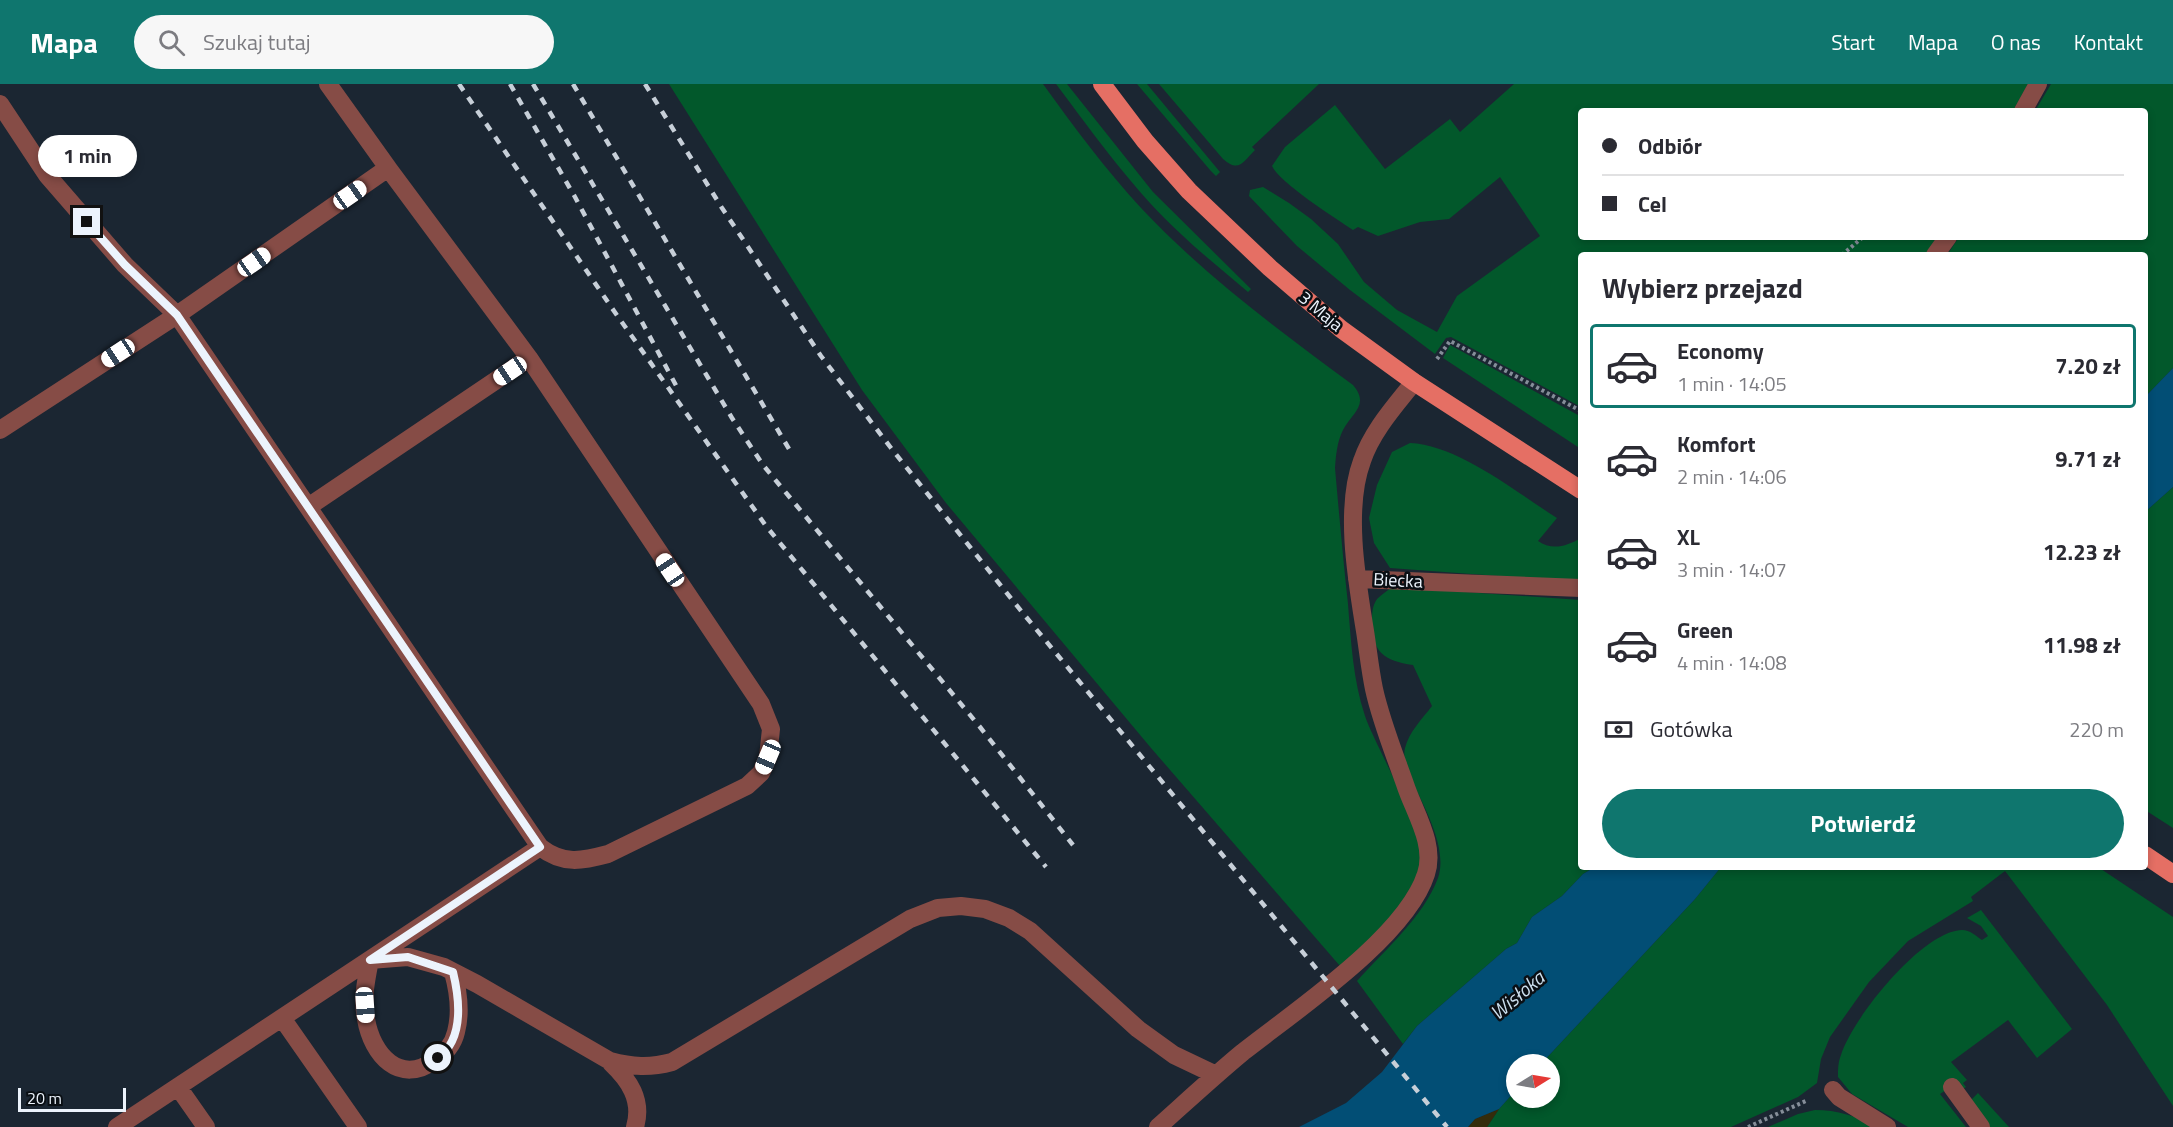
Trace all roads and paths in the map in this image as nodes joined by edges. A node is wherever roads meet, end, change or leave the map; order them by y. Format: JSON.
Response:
{"nodes":[{"id":1,"x":328,"y":84,"type":"edge"},
{"id":2,"x":1102,"y":84,"type":"edge"},
{"id":3,"x":2037,"y":84,"type":"edge"},
{"id":4,"x":0,"y":104,"type":"edge"},
{"id":5,"x":2025,"y":108,"type":"edge"},
{"id":6,"x":388,"y":168,"type":"junction"},
{"id":7,"x":1860,"y":240,"type":"edge"},
{"id":8,"x":1846,"y":252,"type":"edge"},
{"id":9,"x":177,"y":315,"type":"junction"},
{"id":10,"x":529,"y":358,"type":"junction"},
{"id":11,"x":1437,"y":359,"type":"dead end"},
{"id":12,"x":1414,"y":381,"type":"junction"},
{"id":13,"x":1578,"y":409,"type":"edge"},
{"id":14,"x":0,"y":430,"type":"edge"},
{"id":15,"x":1578,"y":488,"type":"edge"},
{"id":16,"x":308,"y":507,"type":"junction"},
{"id":17,"x":1357,"y":579,"type":"junction"},
{"id":18,"x":1578,"y":588,"type":"edge"},
{"id":19,"x":540,"y":847,"type":"junction"},
{"id":20,"x":2148,"y":857,"type":"edge"},
{"id":21,"x":2173,"y":874,"type":"edge"},
{"id":22,"x":370,"y":960,"type":"junction"},
{"id":23,"x":453,"y":972,"type":"junction"},
{"id":24,"x":282,"y":1018,"type":"junction"},
{"id":25,"x":609,"y":1061,"type":"junction"},
{"id":26,"x":1216,"y":1075,"type":"junction"},
{"id":27,"x":178,"y":1087,"type":"junction"},
{"id":28,"x":1952,"y":1087,"type":"dead end"},
{"id":29,"x":1833,"y":1090,"type":"joint"},
{"id":30,"x":117,"y":1127,"type":"edge"},
{"id":31,"x":206,"y":1127,"type":"edge"},
{"id":32,"x":358,"y":1127,"type":"edge"},
{"id":33,"x":635,"y":1127,"type":"edge"},
{"id":34,"x":1158,"y":1127,"type":"edge"},
{"id":35,"x":1749,"y":1127,"type":"edge"},
{"id":36,"x":1887,"y":1127,"type":"edge"},
{"id":37,"x":1981,"y":1127,"type":"edge"}],
"edges":[{"from":1,"to":6,"type":"street"},
{"from":2,"to":12,"type":"main road","name":"3 Maja"},
{"from":3,"to":5,"type":"street"},
{"from":4,"to":9,"type":"street"},
{"from":6,"to":9,"type":"street"},
{"from":6,"to":10,"type":"street"},
{"from":7,"to":8,"type":"path"},
{"from":9,"to":14,"type":"street"},
{"from":9,"to":16,"type":"street"},
{"from":10,"to":16,"type":"street"},
{"from":10,"to":19,"type":"street"},
{"from":11,"to":13,"type":"path"},
{"from":12,"to":15,"type":"main road","name":"3 Maja"},
{"from":12,"to":17,"type":"street","name":"Biecka"},
{"from":16,"to":19,"type":"street"},
{"from":17,"to":18,"type":"street","name":"Biecka"},
{"from":17,"to":26,"type":"street"},
{"from":19,"to":22,"type":"street"},
{"from":20,"to":21,"type":"main road"},
{"from":22,"to":23,"type":"street"},
{"from":22,"to":23,"type":"street"},
{"from":22,"to":24,"type":"street"},
{"from":23,"to":25,"type":"street"},
{"from":24,"to":27,"type":"street"},
{"from":24,"to":32,"type":"street"},
{"from":25,"to":26,"type":"street"},
{"from":25,"to":33,"type":"street"},
{"from":26,"to":34,"type":"street"},
{"from":27,"to":30,"type":"street"},
{"from":27,"to":31,"type":"street"},
{"from":28,"to":37,"type":"street"},
{"from":29,"to":35,"type":"path"},
{"from":29,"to":36,"type":"street"}]}
